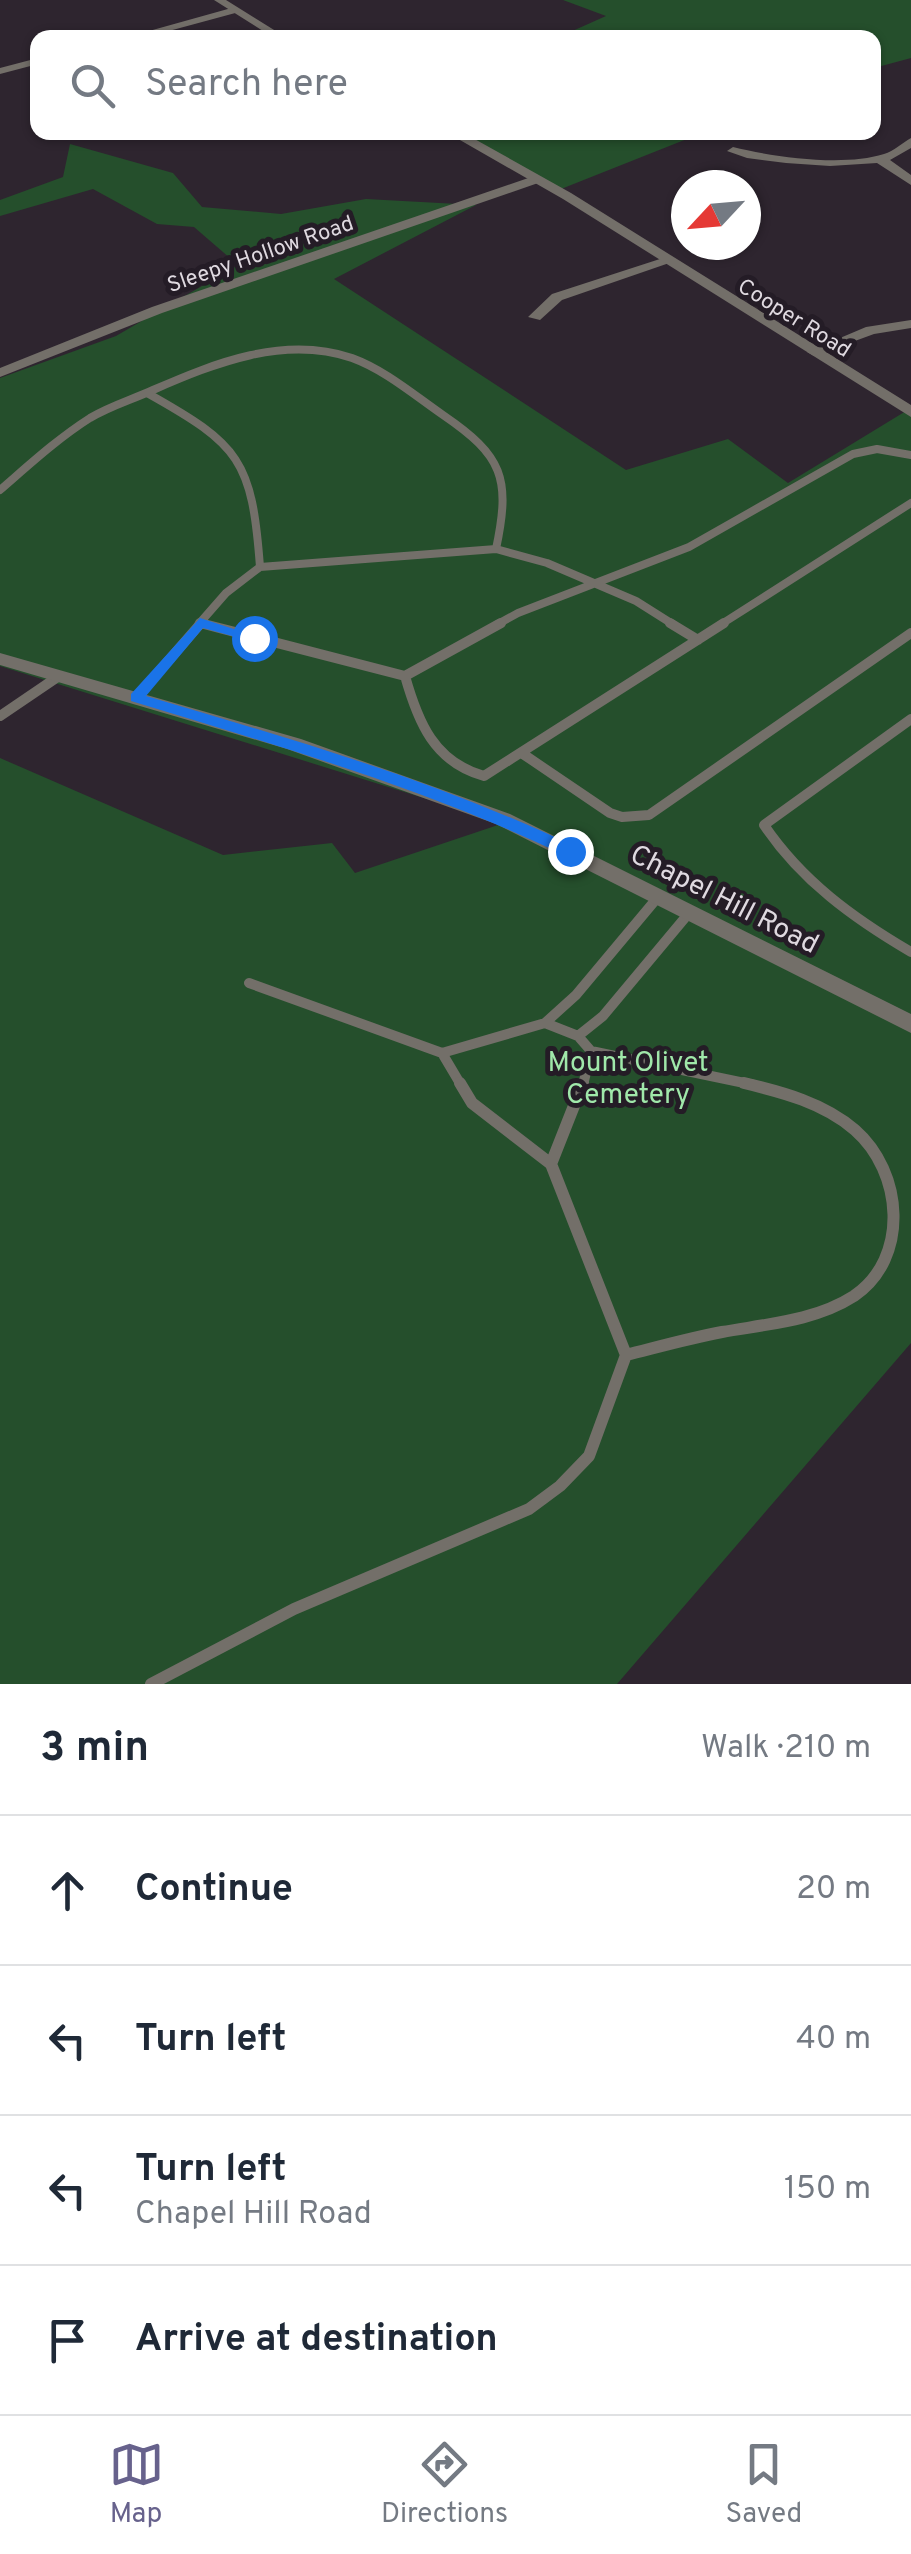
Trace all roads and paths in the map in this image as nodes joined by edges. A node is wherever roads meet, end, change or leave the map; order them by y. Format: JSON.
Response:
{"nodes":[{"id":1,"x":220,"y":0,"type":"edge"},
{"id":2,"x":235,"y":10,"type":"junction"},
{"id":3,"x":159,"y":30,"type":"edge"},
{"id":4,"x":269,"y":30,"type":"edge"},
{"id":5,"x":30,"y":63,"type":"edge"},
{"id":6,"x":0,"y":71,"type":"edge"},
{"id":7,"x":466,"y":140,"type":"edge"},
{"id":8,"x":911,"y":142,"type":"edge"},
{"id":9,"x":733,"y":151,"type":"dead end"},
{"id":10,"x":880,"y":159,"type":"junction"},
{"id":11,"x":537,"y":179,"type":"junction"},
{"id":12,"x":911,"y":180,"type":"edge"},
{"id":13,"x":668,"y":261,"type":"junction"},
{"id":14,"x":535,"y":317,"type":"dead end"},
{"id":15,"x":911,"y":324,"type":"edge"},
{"id":16,"x":814,"y":352,"type":"junction"},
{"id":17,"x":0,"y":373,"type":"edge"},
{"id":18,"x":147,"y":392,"type":"junction"},
{"id":19,"x":911,"y":412,"type":"edge"},
{"id":20,"x":911,"y":456,"type":"edge"},
{"id":21,"x":0,"y":490,"type":"edge"},
{"id":22,"x":911,"y":503,"type":"edge"},
{"id":23,"x":496,"y":549,"type":"junction"},
{"id":24,"x":260,"y":567,"type":"junction"},
{"id":25,"x":594,"y":583,"type":"junction"},
{"id":26,"x":200,"y":623,"type":"junction"},
{"id":27,"x":911,"y":633,"type":"edge"},
{"id":28,"x":698,"y":640,"type":"junction"},
{"id":29,"x":0,"y":659,"type":"edge"},
{"id":30,"x":58,"y":676,"type":"junction"},
{"id":31,"x":405,"y":676,"type":"junction"},
{"id":32,"x":136,"y":698,"type":"junction"},
{"id":33,"x":0,"y":716,"type":"edge"},
{"id":34,"x":911,"y":718,"type":"edge"},
{"id":35,"x":523,"y":754,"type":"junction"},
{"id":36,"x":658,"y":897,"type":"junction"},
{"id":37,"x":689,"y":913,"type":"junction"},
{"id":38,"x":911,"y":952,"type":"edge"},
{"id":39,"x":250,"y":983,"type":"dead end"},
{"id":40,"x":546,"y":1023,"type":"junction"},
{"id":41,"x":911,"y":1024,"type":"edge"},
{"id":42,"x":578,"y":1036,"type":"junction"},
{"id":43,"x":591,"y":1051,"type":"junction"},
{"id":44,"x":442,"y":1053,"type":"junction"},
{"id":45,"x":551,"y":1164,"type":"junction"},
{"id":46,"x":626,"y":1355,"type":"junction"},
{"id":47,"x":151,"y":1684,"type":"edge"}],
"edges":[{"from":1,"to":2,"type":"street"},
{"from":2,"to":3,"type":"street"},
{"from":2,"to":4,"type":"street"},
{"from":5,"to":6,"type":"street"},
{"from":7,"to":11,"type":"street","name":"Cooper Road"},
{"from":8,"to":10,"type":"street"},
{"from":9,"to":10,"type":"street"},
{"from":10,"to":12,"type":"street"},
{"from":11,"to":13,"type":"street","name":"Cooper Road"},
{"from":11,"to":17,"type":"street","name":"Sleepy Hollow Road"},
{"from":13,"to":14,"type":"street"},
{"from":13,"to":16,"type":"street","name":"Cooper Road"},
{"from":15,"to":16,"type":"street"},
{"from":16,"to":19,"type":"street","name":"Cooper Road"},
{"from":18,"to":21,"type":"lane"},
{"from":18,"to":23,"type":"lane"},
{"from":18,"to":24,"type":"lane"},
{"from":20,"to":25,"type":"lane"},
{"from":22,"to":28,"type":"lane"},
{"from":23,"to":24,"type":"lane"},
{"from":23,"to":25,"type":"lane"},
{"from":24,"to":26,"type":"lane"},
{"from":25,"to":28,"type":"lane"},
{"from":25,"to":31,"type":"lane"},
{"from":26,"to":31,"type":"lane"},
{"from":26,"to":32,"type":"lane"},
{"from":27,"to":35,"type":"lane"},
{"from":28,"to":35,"type":"lane"},
{"from":29,"to":30,"type":"street","name":"Chapel Hill Road"},
{"from":30,"to":32,"type":"street","name":"Chapel Hill Road"},
{"from":30,"to":33,"type":"lane"},
{"from":31,"to":35,"type":"lane"},
{"from":32,"to":36,"type":"street","name":"Chapel Hill Road"},
{"from":34,"to":38,"type":"lane"},
{"from":36,"to":37,"type":"street","name":"Chapel Hill Road"},
{"from":36,"to":40,"type":"lane"},
{"from":37,"to":41,"type":"street","name":"Chapel Hill Road"},
{"from":37,"to":42,"type":"lane"},
{"from":39,"to":44,"type":"lane"},
{"from":40,"to":42,"type":"lane"},
{"from":40,"to":44,"type":"lane"},
{"from":42,"to":43,"type":"lane"},
{"from":43,"to":45,"type":"lane"},
{"from":43,"to":46,"type":"lane"},
{"from":44,"to":45,"type":"lane"},
{"from":45,"to":46,"type":"lane"},
{"from":46,"to":47,"type":"lane"}]}
